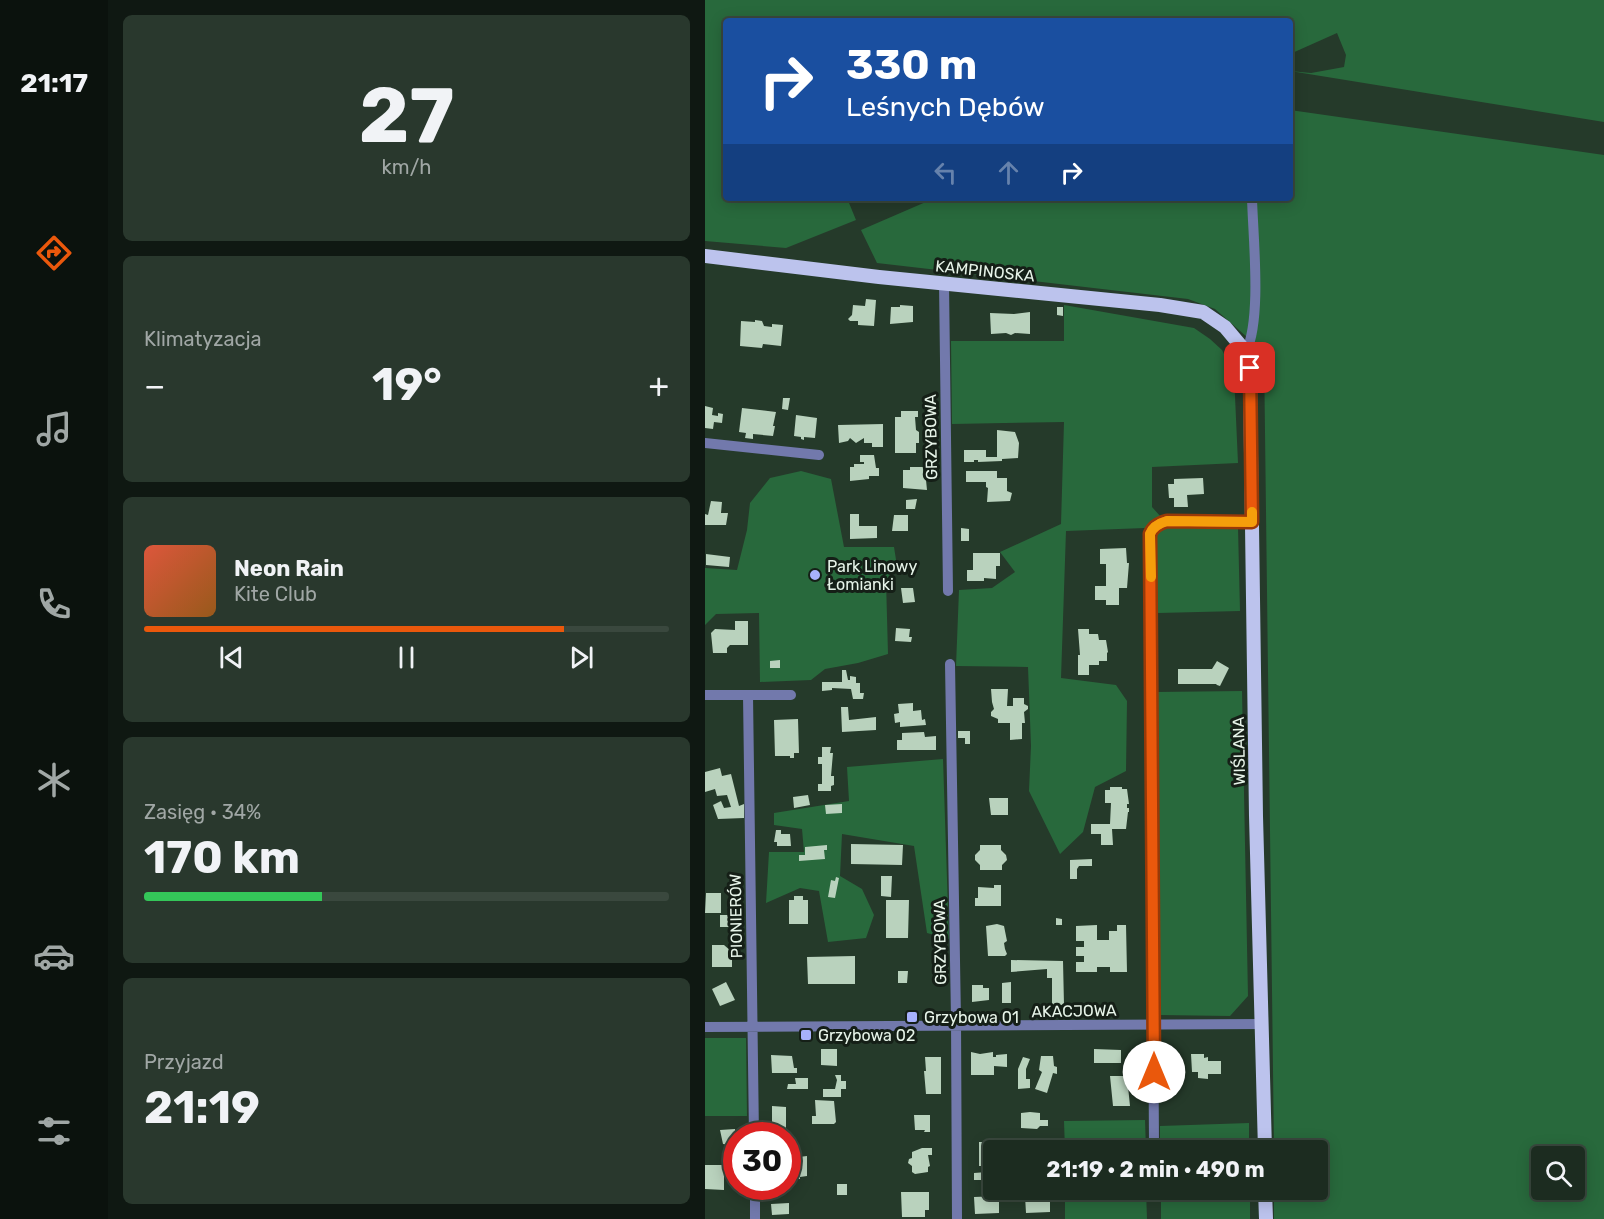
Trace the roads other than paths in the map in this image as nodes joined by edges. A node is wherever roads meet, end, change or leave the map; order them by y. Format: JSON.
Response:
{"nodes":[{"id":1,"x":1252,"y":201,"type":"edge"},
{"id":2,"x":705,"y":256,"type":"edge"},
{"id":3,"x":944,"y":283,"type":"junction"},
{"id":4,"x":1246,"y":352,"type":"junction"},
{"id":5,"x":705,"y":443,"type":"edge"},
{"id":6,"x":819,"y":455,"type":"dead end"},
{"id":7,"x":1252,"y":522,"type":"junction"},
{"id":8,"x":948,"y":591,"type":"dead end"},
{"id":9,"x":950,"y":664,"type":"dead end"},
{"id":10,"x":705,"y":695,"type":"edge"},
{"id":11,"x":748,"y":695,"type":"junction"},
{"id":12,"x":791,"y":695,"type":"dead end"},
{"id":13,"x":1263,"y":1024,"type":"junction"},
{"id":14,"x":1154,"y":1025,"type":"junction"},
{"id":15,"x":705,"y":1027,"type":"edge"},
{"id":16,"x":752,"y":1027,"type":"junction"},
{"id":17,"x":955,"y":1027,"type":"junction"},
{"id":18,"x":754,"y":1122,"type":"edge"},
{"id":19,"x":1154,"y":1140,"type":"edge"},
{"id":20,"x":1265,"y":1140,"type":"edge"},
{"id":21,"x":755,"y":1200,"type":"edge"},
{"id":22,"x":1265,"y":1200,"type":"edge"},
{"id":23,"x":755,"y":1219,"type":"edge"},
{"id":24,"x":957,"y":1219,"type":"edge"},
{"id":25,"x":1266,"y":1219,"type":"edge"}],
"edges":[{"from":1,"to":4,"type":"street"},
{"from":2,"to":3,"type":"main road","name":"KAMPINOSKA"},
{"from":3,"to":4,"type":"main road","name":"KAMPINOSKA"},
{"from":3,"to":8,"type":"street","name":"GRZYBOWA"},
{"from":4,"to":7,"type":"main road","name":"WIŚLANA"},
{"from":5,"to":6,"type":"street"},
{"from":7,"to":13,"type":"main road","name":"WIŚLANA"},
{"from":7,"to":14,"type":"street"},
{"from":9,"to":17,"type":"street","name":"GRZYBOWA"},
{"from":10,"to":11,"type":"street"},
{"from":11,"to":12,"type":"street"},
{"from":11,"to":16,"type":"street","name":"PIONIERÓW"},
{"from":13,"to":14,"type":"street","name":"AKACJOWA"},
{"from":13,"to":20,"type":"main road","name":"WIŚLANA"},
{"from":14,"to":17,"type":"street","name":"AKACJOWA"},
{"from":14,"to":19,"type":"street"},
{"from":15,"to":16,"type":"street","name":"AKACJOWA"},
{"from":16,"to":17,"type":"street","name":"AKACJOWA"},
{"from":16,"to":18,"type":"street","name":"PIONIERÓW"},
{"from":17,"to":24,"type":"street","name":"GRZYBOWA"},
{"from":21,"to":23,"type":"street"},
{"from":22,"to":25,"type":"main road"}]}
